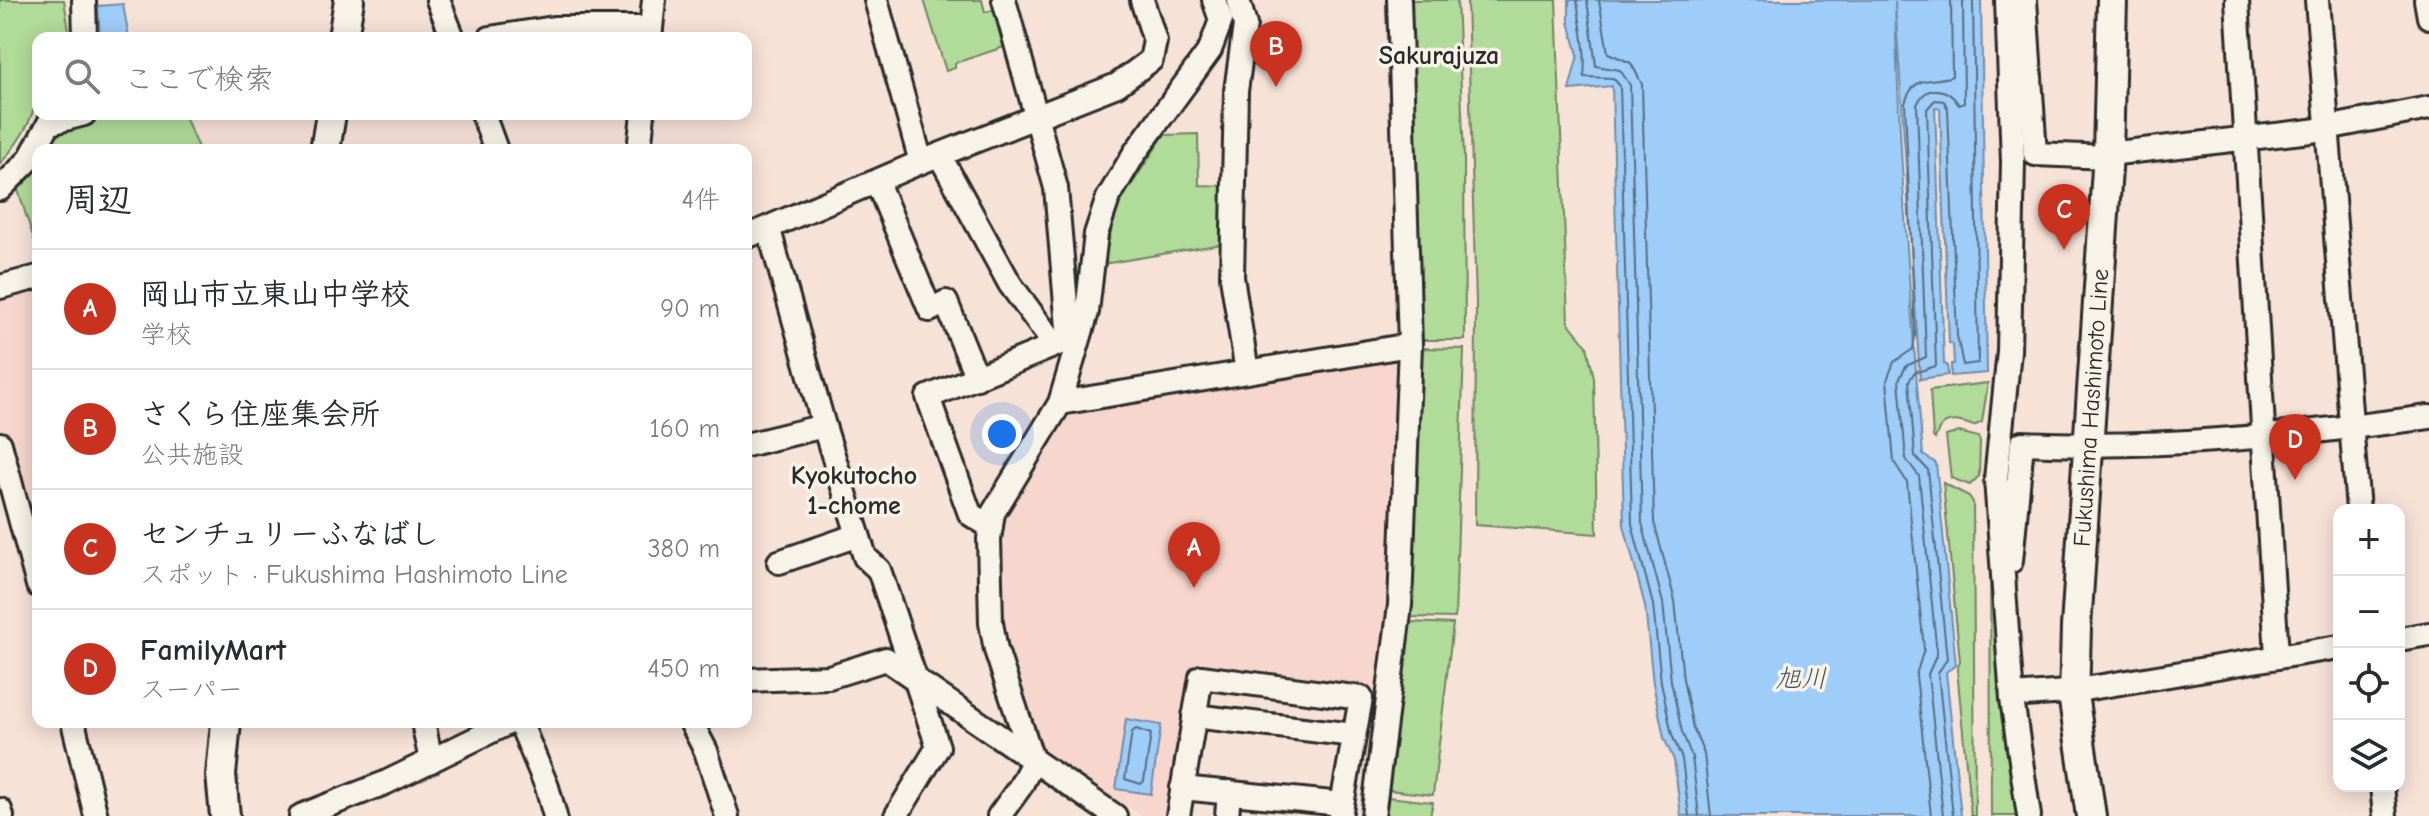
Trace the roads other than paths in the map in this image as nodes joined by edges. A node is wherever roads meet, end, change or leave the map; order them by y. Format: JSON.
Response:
{"nodes":[{"id":1,"x":84,"y":0,"type":"edge"},
{"id":2,"x":349,"y":0,"type":"edge"},
{"id":3,"x":438,"y":0,"type":"edge"},
{"id":4,"x":654,"y":0,"type":"edge"},
{"id":5,"x":876,"y":0,"type":"edge"},
{"id":6,"x":1004,"y":0,"type":"edge"},
{"id":7,"x":1142,"y":0,"type":"edge"},
{"id":8,"x":1214,"y":0,"type":"edge"},
{"id":9,"x":1238,"y":0,"type":"edge"},
{"id":10,"x":1399,"y":0,"type":"edge"},
{"id":11,"x":2007,"y":0,"type":"edge"},
{"id":12,"x":2025,"y":0,"type":"edge"},
{"id":13,"x":2112,"y":0,"type":"edge"},
{"id":14,"x":2237,"y":0,"type":"edge"},
{"id":15,"x":2317,"y":0,"type":"edge"},
{"id":16,"x":2426,"y":0,"type":"edge"},
{"id":17,"x":2429,"y":17,"type":"edge"},
{"id":18,"x":85,"y":32,"type":"edge"},
{"id":19,"x":344,"y":32,"type":"edge"},
{"id":20,"x":451,"y":32,"type":"edge"},
{"id":21,"x":528,"y":32,"type":"edge"},
{"id":22,"x":632,"y":32,"type":"edge"},
{"id":23,"x":651,"y":32,"type":"edge"},
{"id":24,"x":2429,"y":108,"type":"edge"},
{"id":25,"x":1036,"y":117,"type":"junction"},
{"id":26,"x":51,"y":120,"type":"edge"},
{"id":27,"x":330,"y":120,"type":"edge"},
{"id":28,"x":485,"y":120,"type":"edge"},
{"id":29,"x":642,"y":120,"type":"edge"},
{"id":30,"x":2326,"y":128,"type":"junction"},
{"id":31,"x":2247,"y":137,"type":"junction"},
{"id":32,"x":38,"y":144,"type":"edge"},
{"id":33,"x":326,"y":144,"type":"edge"},
{"id":34,"x":494,"y":144,"type":"edge"},
{"id":35,"x":640,"y":144,"type":"edge"},
{"id":36,"x":32,"y":155,"type":"edge"},
{"id":37,"x":2108,"y":156,"type":"junction"},
{"id":38,"x":930,"y":159,"type":"junction"},
{"id":39,"x":877,"y":182,"type":"junction"},
{"id":40,"x":0,"y":189,"type":"edge"},
{"id":41,"x":769,"y":230,"type":"junction"},
{"id":42,"x":752,"y":235,"type":"edge"},
{"id":43,"x":32,"y":279,"type":"edge"},
{"id":44,"x":0,"y":287,"type":"edge"},
{"id":45,"x":1068,"y":339,"type":"junction"},
{"id":46,"x":1410,"y":345,"type":"junction"},
{"id":47,"x":1247,"y":372,"type":"junction"},
{"id":48,"x":977,"y":378,"type":"junction"},
{"id":49,"x":1060,"y":403,"type":"junction"},
{"id":50,"x":2429,"y":417,"type":"edge"},
{"id":51,"x":824,"y":426,"type":"junction"},
{"id":52,"x":2352,"y":427,"type":"junction"},
{"id":53,"x":2264,"y":436,"type":"junction"},
{"id":54,"x":0,"y":444,"type":"edge"},
{"id":55,"x":752,"y":444,"type":"edge"},
{"id":56,"x":2086,"y":446,"type":"junction"},
{"id":57,"x":8,"y":502,"type":"edge"},
{"id":58,"x":2358,"y":504,"type":"edge"},
{"id":59,"x":991,"y":527,"type":"junction"},
{"id":60,"x":858,"y":535,"type":"junction"},
{"id":61,"x":779,"y":562,"type":"dead end"},
{"id":62,"x":32,"y":568,"type":"edge"},
{"id":63,"x":2003,"y":583,"type":"junction"},
{"id":64,"x":2429,"y":634,"type":"edge"},
{"id":65,"x":2405,"y":638,"type":"edge"},
{"id":66,"x":2333,"y":648,"type":"edge"},
{"id":67,"x":2277,"y":656,"type":"junction"},
{"id":68,"x":752,"y":680,"type":"edge"},
{"id":69,"x":917,"y":680,"type":"junction"},
{"id":70,"x":2075,"y":689,"type":"junction"},
{"id":71,"x":2012,"y":696,"type":"junction"},
{"id":72,"x":1194,"y":716,"type":"junction"},
{"id":73,"x":74,"y":728,"type":"edge"},
{"id":74,"x":225,"y":728,"type":"edge"},
{"id":75,"x":424,"y":728,"type":"edge"},
{"id":76,"x":498,"y":728,"type":"edge"},
{"id":77,"x":522,"y":728,"type":"edge"},
{"id":78,"x":694,"y":728,"type":"edge"},
{"id":79,"x":1354,"y":735,"type":"junction"},
{"id":80,"x":431,"y":761,"type":"junction"},
{"id":81,"x":1033,"y":762,"type":"junction"},
{"id":82,"x":1182,"y":788,"type":"junction"},
{"id":83,"x":1229,"y":792,"type":"junction"},
{"id":84,"x":2383,"y":792,"type":"edge"},
{"id":85,"x":1270,"y":806,"type":"edge"},
{"id":86,"x":344,"y":808,"type":"edge"},
{"id":87,"x":0,"y":810,"type":"edge"},
{"id":88,"x":1341,"y":810,"type":"edge"},
{"id":89,"x":2,"y":816,"type":"edge"},
{"id":90,"x":96,"y":816,"type":"edge"},
{"id":91,"x":225,"y":816,"type":"edge"},
{"id":92,"x":301,"y":816,"type":"edge"},
{"id":93,"x":555,"y":816,"type":"edge"},
{"id":94,"x":727,"y":816,"type":"edge"},
{"id":95,"x":896,"y":816,"type":"edge"},
{"id":96,"x":999,"y":816,"type":"edge"},
{"id":97,"x":1115,"y":816,"type":"edge"},
{"id":98,"x":1178,"y":816,"type":"edge"},
{"id":99,"x":1227,"y":816,"type":"edge"},
{"id":100,"x":1373,"y":816,"type":"edge"},
{"id":101,"x":2029,"y":816,"type":"edge"},
{"id":102,"x":2091,"y":816,"type":"edge"},
{"id":103,"x":2385,"y":816,"type":"edge"}],
"edges":[{"from":1,"to":18,"type":"street"},
{"from":2,"to":19,"type":"main road"},
{"from":3,"to":20,"type":"street"},
{"from":4,"to":23,"type":"street"},
{"from":5,"to":38,"type":"street"},
{"from":6,"to":25,"type":"street"},
{"from":7,"to":25,"type":"street"},
{"from":8,"to":45,"type":"street"},
{"from":9,"to":47,"type":"street"},
{"from":10,"to":46,"type":"street"},
{"from":11,"to":63,"type":"street"},
{"from":12,"to":37,"type":"street"},
{"from":13,"to":37,"type":"main road","name":"Fukushima Hashimoto Line"},
{"from":14,"to":31,"type":"street"},
{"from":15,"to":30,"type":"street"},
{"from":16,"to":17,"type":"street"},
{"from":21,"to":22,"type":"street"},
{"from":24,"to":30,"type":"street"},
{"from":25,"to":38,"type":"street"},
{"from":25,"to":45,"type":"street"},
{"from":26,"to":32,"type":"street"},
{"from":27,"to":33,"type":"main road"},
{"from":28,"to":34,"type":"street"},
{"from":29,"to":35,"type":"street"},
{"from":30,"to":31,"type":"street"},
{"from":30,"to":52,"type":"street"},
{"from":31,"to":37,"type":"street"},
{"from":31,"to":53,"type":"street"},
{"from":36,"to":40,"type":"street"},
{"from":37,"to":56,"type":"main road","name":"Fukushima Hashimoto Line"},
{"from":38,"to":39,"type":"street"},
{"from":38,"to":45,"type":"street"},
{"from":39,"to":41,"type":"street"},
{"from":39,"to":48,"type":"street"},
{"from":41,"to":42,"type":"street"},
{"from":41,"to":51,"type":"street"},
{"from":43,"to":44,"type":"street"},
{"from":45,"to":48,"type":"street"},
{"from":45,"to":49,"type":"street"},
{"from":46,"to":47,"type":"street"},
{"from":46,"to":100,"type":"street"},
{"from":47,"to":49,"type":"street"},
{"from":48,"to":59,"type":"street"},
{"from":49,"to":59,"type":"street"},
{"from":50,"to":52,"type":"street"},
{"from":51,"to":55,"type":"street"},
{"from":51,"to":60,"type":"street"},
{"from":52,"to":53,"type":"street"},
{"from":52,"to":58,"type":"street"},
{"from":53,"to":56,"type":"street"},
{"from":53,"to":67,"type":"street"},
{"from":54,"to":57,"type":"street"},
{"from":56,"to":63,"type":"street"},
{"from":56,"to":70,"type":"main road","name":"Fukushima Hashimoto Line"},
{"from":57,"to":62,"type":"street"},
{"from":59,"to":81,"type":"street"},
{"from":60,"to":61,"type":"street"},
{"from":60,"to":69,"type":"street"},
{"from":63,"to":71,"type":"street"},
{"from":64,"to":65,"type":"street"},
{"from":66,"to":67,"type":"street"},
{"from":67,"to":70,"type":"street"},
{"from":68,"to":69,"type":"street"},
{"from":69,"to":81,"type":"street"},
{"from":69,"to":95,"type":"street"},
{"from":70,"to":71,"type":"street"},
{"from":70,"to":102,"type":"main road","name":"Fukushima Hashimoto Line"},
{"from":71,"to":101,"type":"street"},
{"from":72,"to":79,"type":"street"},
{"from":72,"to":79,"type":"street"},
{"from":72,"to":82,"type":"street"},
{"from":73,"to":90,"type":"street"},
{"from":74,"to":91,"type":"main road"},
{"from":75,"to":80,"type":"street"},
{"from":76,"to":80,"type":"street"},
{"from":77,"to":93,"type":"street"},
{"from":78,"to":94,"type":"street"},
{"from":79,"to":88,"type":"street"},
{"from":80,"to":86,"type":"street"},
{"from":81,"to":96,"type":"street"},
{"from":81,"to":97,"type":"street"},
{"from":82,"to":83,"type":"street"},
{"from":82,"to":98,"type":"street"},
{"from":83,"to":85,"type":"street"},
{"from":83,"to":99,"type":"street"},
{"from":84,"to":103,"type":"street"},
{"from":85,"to":88,"type":"street"},
{"from":86,"to":92,"type":"street"},
{"from":87,"to":89,"type":"street"}]}
